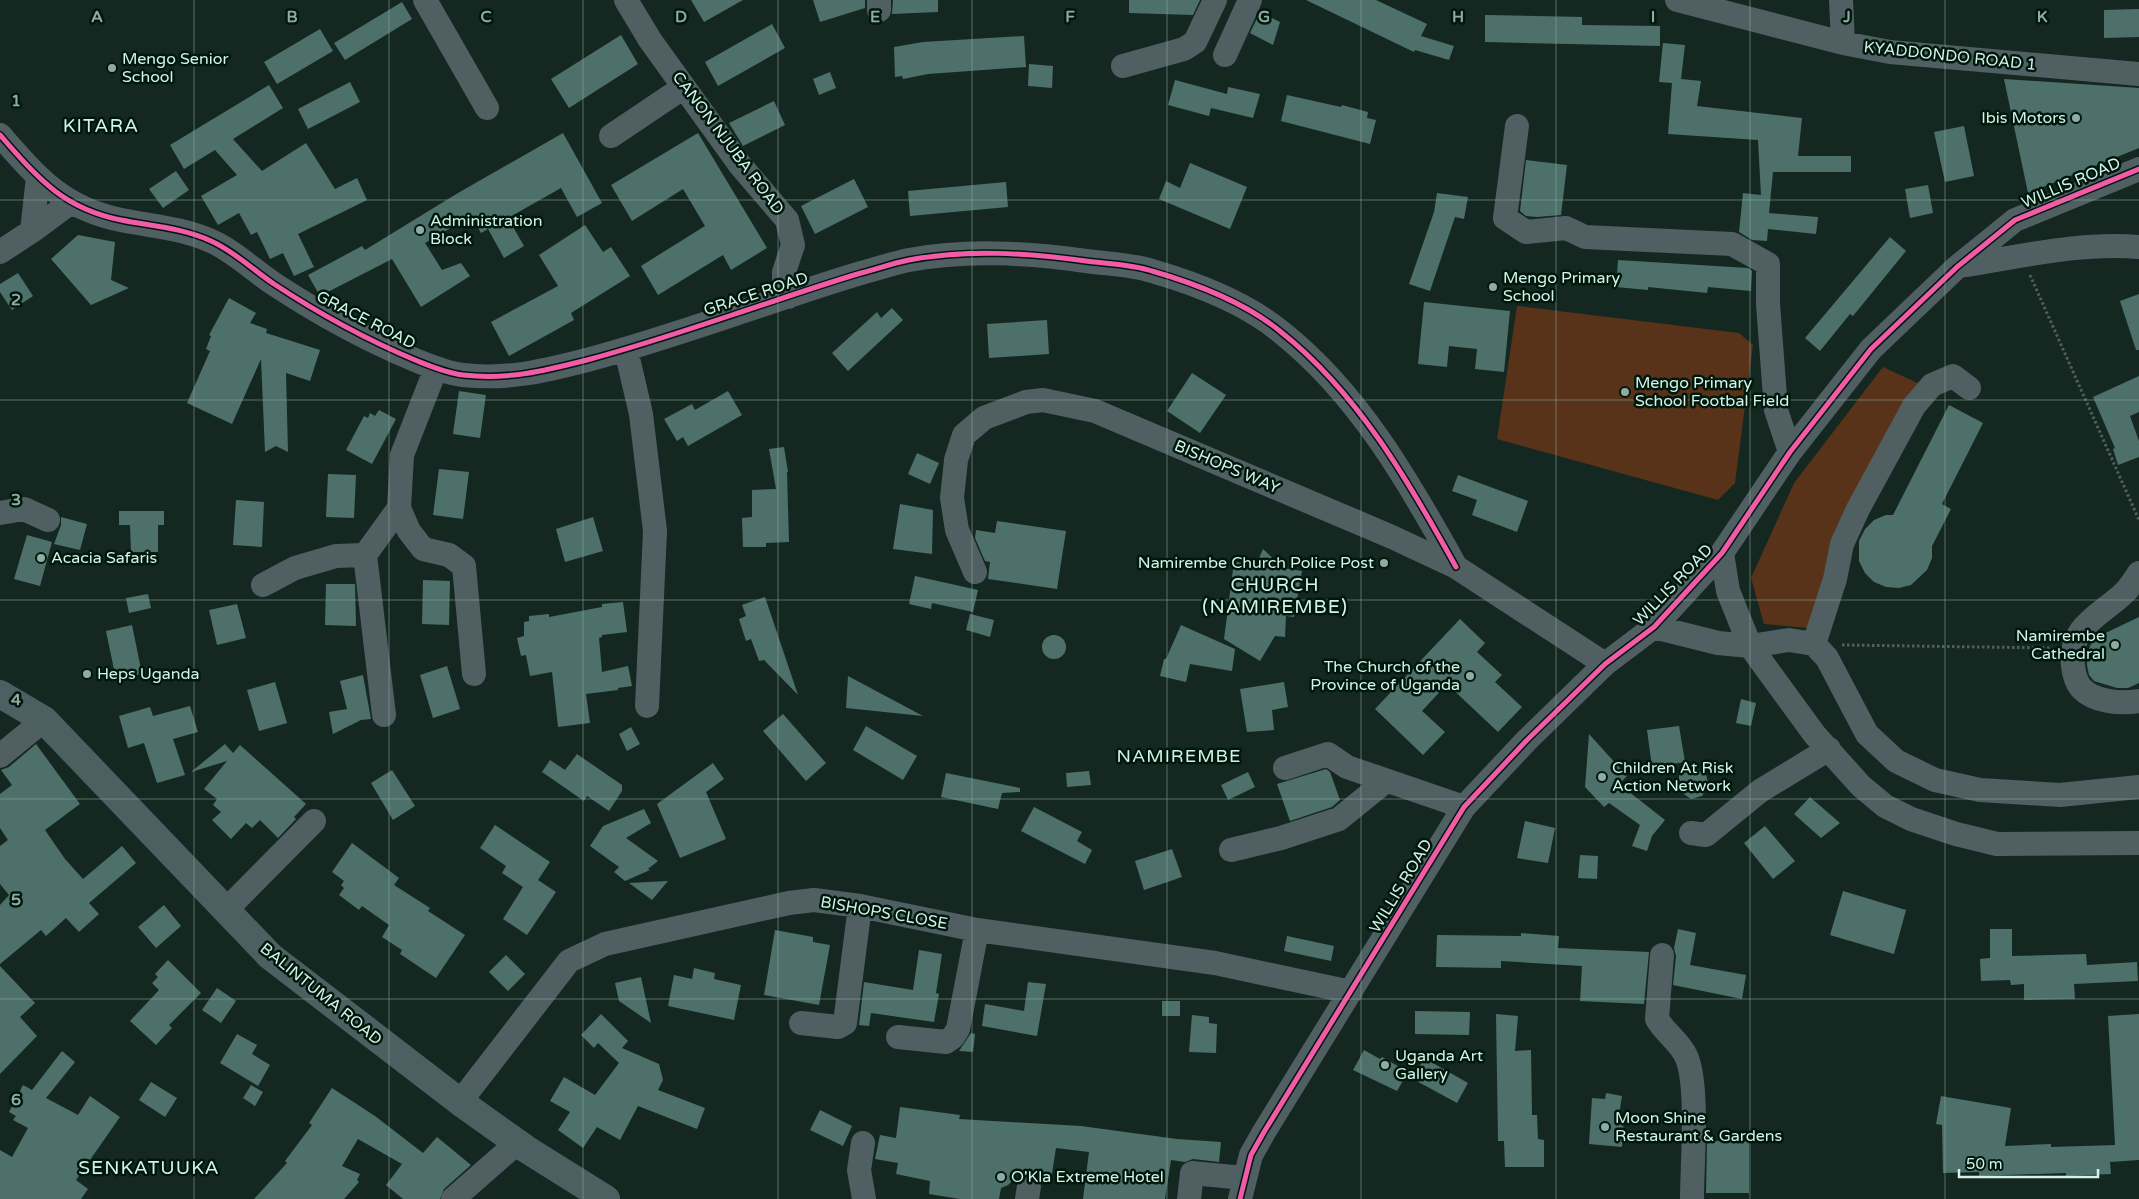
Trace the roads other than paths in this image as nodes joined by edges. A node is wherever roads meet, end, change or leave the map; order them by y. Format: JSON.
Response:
{"nodes":[{"id":1,"x":425,"y":0,"type":"edge"},
{"id":2,"x":626,"y":0,"type":"edge"},
{"id":3,"x":1215,"y":0,"type":"edge"},
{"id":4,"x":1250,"y":0,"type":"edge"},
{"id":5,"x":1677,"y":0,"type":"edge"},
{"id":6,"x":1841,"y":0,"type":"edge"},
{"id":7,"x":1843,"y":44,"type":"junction"},
{"id":8,"x":1225,"y":55,"type":"dead end"},
{"id":9,"x":1122,"y":66,"type":"dead end"},
{"id":10,"x":2139,"y":74,"type":"edge"},
{"id":11,"x":684,"y":87,"type":"junction"},
{"id":12,"x":487,"y":108,"type":"dead end"},
{"id":13,"x":1517,"y":126,"type":"dead end"},
{"id":14,"x":0,"y":135,"type":"edge"},
{"id":15,"x":610,"y":136,"type":"dead end"},
{"id":16,"x":2139,"y":169,"type":"edge"},
{"id":17,"x":38,"y":177,"type":"junction"},
{"id":18,"x":70,"y":203,"type":"junction"},
{"id":19,"x":32,"y":231,"type":"junction"},
{"id":20,"x":2139,"y":247,"type":"edge"},
{"id":21,"x":0,"y":252,"type":"edge"},
{"id":22,"x":1957,"y":267,"type":"junction"},
{"id":23,"x":788,"y":297,"type":"junction"},
{"id":24,"x":626,"y":350,"type":"junction"},
{"id":25,"x":436,"y":368,"type":"junction"},
{"id":26,"x":1969,"y":388,"type":"dead end"},
{"id":27,"x":1790,"y":452,"type":"junction"},
{"id":28,"x":399,"y":508,"type":"junction"},
{"id":29,"x":0,"y":513,"type":"edge"},
{"id":30,"x":48,"y":520,"type":"dead end"},
{"id":31,"x":1722,"y":553,"type":"junction"},
{"id":32,"x":366,"y":555,"type":"junction"},
{"id":33,"x":1456,"y":567,"type":"junction"},
{"id":34,"x":975,"y":572,"type":"dead end"},
{"id":35,"x":2139,"y":573,"type":"edge"},
{"id":36,"x":263,"y":585,"type":"dead end"},
{"id":37,"x":1654,"y":627,"type":"junction"},
{"id":38,"x":1814,"y":644,"type":"junction"},
{"id":39,"x":1750,"y":646,"type":"junction"},
{"id":40,"x":1605,"y":664,"type":"junction"},
{"id":41,"x":474,"y":674,"type":"dead end"},
{"id":42,"x":0,"y":694,"type":"edge"},
{"id":43,"x":2139,"y":701,"type":"edge"},
{"id":44,"x":647,"y":706,"type":"dead end"},
{"id":45,"x":384,"y":715,"type":"dead end"},
{"id":46,"x":44,"y":720,"type":"junction"},
{"id":47,"x":1829,"y":749,"type":"junction"},
{"id":48,"x":0,"y":756,"type":"edge"},
{"id":49,"x":1286,"y":768,"type":"dead end"},
{"id":50,"x":1386,"y":780,"type":"junction"},
{"id":51,"x":2139,"y":787,"type":"edge"},
{"id":52,"x":1464,"y":807,"type":"junction"},
{"id":53,"x":314,"y":821,"type":"dead end"},
{"id":54,"x":1691,"y":833,"type":"dead end"},
{"id":55,"x":2139,"y":843,"type":"edge"},
{"id":56,"x":1231,"y":850,"type":"dead end"},
{"id":57,"x":860,"y":906,"type":"junction"},
{"id":58,"x":226,"y":910,"type":"junction"},
{"id":59,"x":977,"y":930,"type":"junction"},
{"id":60,"x":1662,"y":954,"type":"dead end"},
{"id":61,"x":1351,"y":992,"type":"junction"},
{"id":62,"x":801,"y":1022,"type":"dead end"},
{"id":63,"x":898,"y":1037,"type":"dead end"},
{"id":64,"x":460,"y":1102,"type":"junction"},
{"id":65,"x":517,"y":1143,"type":"junction"},
{"id":66,"x":863,"y":1143,"type":"dead end"},
{"id":67,"x":1242,"y":1189,"type":"edge"},
{"id":68,"x":452,"y":1199,"type":"edge"},
{"id":69,"x":606,"y":1199,"type":"edge"},
{"id":70,"x":864,"y":1199,"type":"edge"},
{"id":71,"x":1189,"y":1199,"type":"edge"},
{"id":72,"x":1692,"y":1199,"type":"edge"}],
"edges":[{"from":1,"to":12,"type":"street"},
{"from":2,"to":11,"type":"street","name":"CANON NJUBA ROAD"},
{"from":3,"to":9,"type":"street"},
{"from":4,"to":8,"type":"street"},
{"from":5,"to":7,"type":"street","name":"KYADDONDO ROAD 1"},
{"from":6,"to":7,"type":"street"},
{"from":7,"to":10,"type":"street","name":"KYADDONDO ROAD 1"},
{"from":11,"to":15,"type":"street"},
{"from":11,"to":23,"type":"street","name":"CANON NJUBA ROAD"},
{"from":13,"to":27,"type":"street"},
{"from":14,"to":17,"type":"street","name":"GRACE ROAD"},
{"from":16,"to":22,"type":"street","name":"WILLIS ROAD"},
{"from":17,"to":18,"type":"street","name":"GRACE ROAD"},
{"from":17,"to":19,"type":"street"},
{"from":18,"to":19,"type":"street"},
{"from":18,"to":25,"type":"street","name":"GRACE ROAD"},
{"from":19,"to":21,"type":"street"},
{"from":20,"to":22,"type":"street"},
{"from":22,"to":27,"type":"street","name":"WILLIS ROAD"},
{"from":23,"to":24,"type":"street","name":"GRACE ROAD"},
{"from":23,"to":33,"type":"street","name":"GRACE ROAD"},
{"from":24,"to":25,"type":"street","name":"GRACE ROAD"},
{"from":24,"to":44,"type":"street"},
{"from":25,"to":28,"type":"street"},
{"from":26,"to":38,"type":"street"},
{"from":27,"to":31,"type":"street","name":"WILLIS ROAD"},
{"from":28,"to":32,"type":"street"},
{"from":28,"to":41,"type":"street"},
{"from":29,"to":30,"type":"street"},
{"from":31,"to":37,"type":"street","name":"WILLIS ROAD"},
{"from":31,"to":39,"type":"street"},
{"from":32,"to":36,"type":"street"},
{"from":32,"to":45,"type":"street"},
{"from":33,"to":34,"type":"street","name":"BISHOPS WAY"},
{"from":33,"to":40,"type":"street","name":"BISHOPS WAY"},
{"from":35,"to":43,"type":"street"},
{"from":37,"to":39,"type":"street"},
{"from":37,"to":40,"type":"street","name":"WILLIS ROAD"},
{"from":38,"to":39,"type":"street"},
{"from":38,"to":51,"type":"street"},
{"from":39,"to":47,"type":"street"},
{"from":40,"to":52,"type":"street","name":"WILLIS ROAD"},
{"from":42,"to":46,"type":"main road","name":"BALINTUMA ROAD"},
{"from":46,"to":48,"type":"street"},
{"from":46,"to":58,"type":"main road","name":"BALINTUMA ROAD"},
{"from":47,"to":54,"type":"street"},
{"from":47,"to":55,"type":"street"},
{"from":49,"to":50,"type":"street"},
{"from":50,"to":52,"type":"street"},
{"from":50,"to":56,"type":"street"},
{"from":52,"to":61,"type":"street","name":"WILLIS ROAD"},
{"from":53,"to":58,"type":"street"},
{"from":57,"to":59,"type":"street","name":"BISHOPS CLOSE"},
{"from":57,"to":62,"type":"street"},
{"from":57,"to":64,"type":"street","name":"BISHOPS CLOSE"},
{"from":58,"to":64,"type":"main road","name":"BALINTUMA ROAD"},
{"from":59,"to":61,"type":"street","name":"BISHOPS CLOSE"},
{"from":59,"to":63,"type":"street"},
{"from":60,"to":72,"type":"street"},
{"from":61,"to":67,"type":"street","name":"WILLIS ROAD"},
{"from":64,"to":65,"type":"main road","name":"BALINTUMA ROAD"},
{"from":65,"to":68,"type":"street"},
{"from":65,"to":69,"type":"main road","name":"BALINTUMA ROAD"},
{"from":66,"to":70,"type":"street"},
{"from":67,"to":71,"type":"street"}]}
